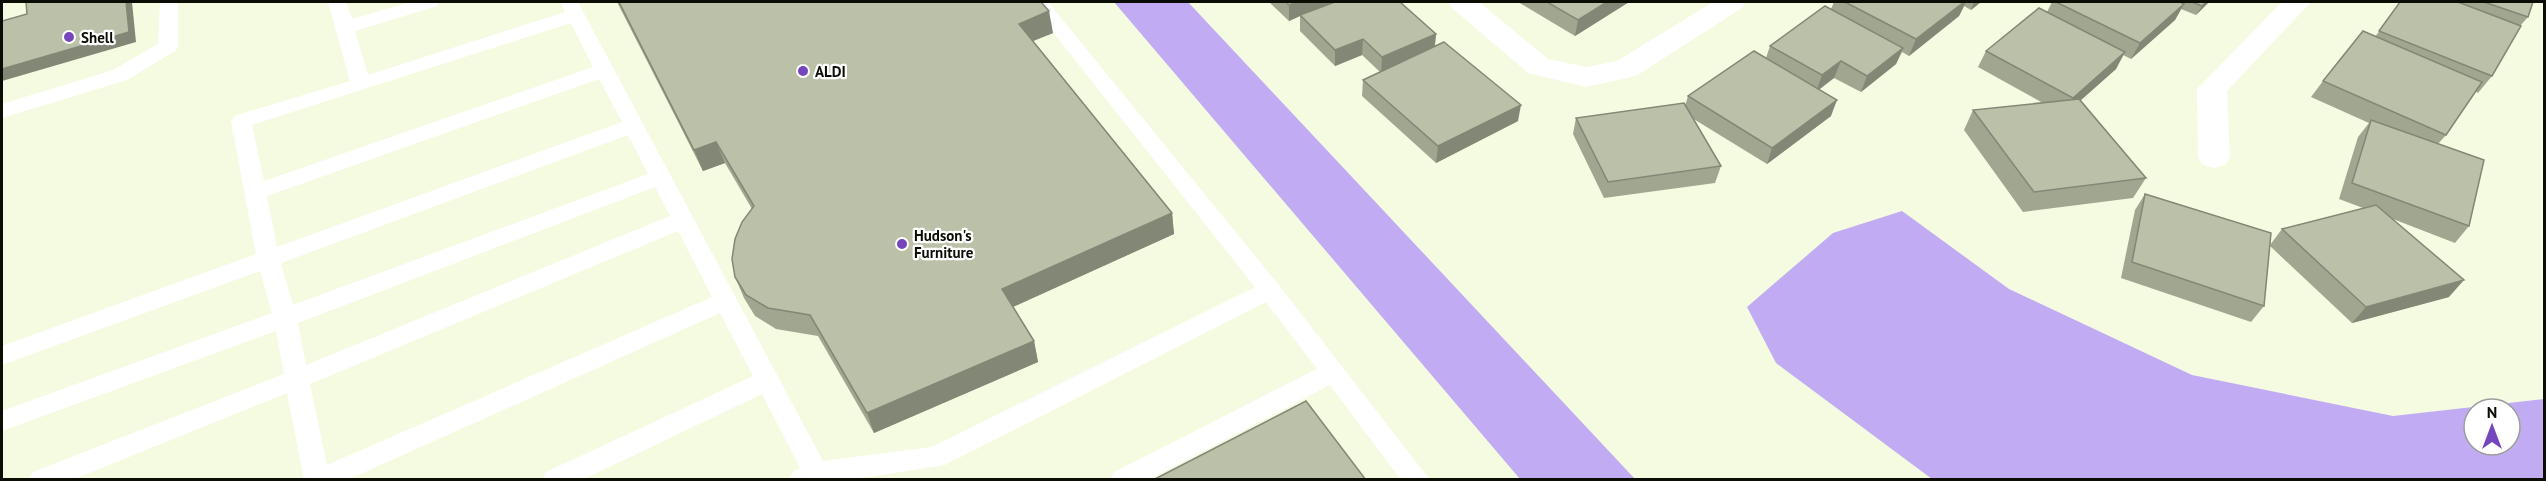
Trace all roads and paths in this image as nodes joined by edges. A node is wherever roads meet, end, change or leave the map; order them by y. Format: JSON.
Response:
{"nodes":[{"id":1,"x":169,"y":2,"type":"edge"},
{"id":2,"x":337,"y":2,"type":"edge"},
{"id":3,"x":430,"y":2,"type":"edge"},
{"id":4,"x":1038,"y":2,"type":"edge"},
{"id":5,"x":1462,"y":2,"type":"edge"},
{"id":6,"x":1732,"y":2,"type":"edge"},
{"id":7,"x":2297,"y":2,"type":"edge"},
{"id":8,"x":573,"y":8,"type":"edge"},
{"id":9,"x":344,"y":27,"type":"junction"},
{"id":10,"x":605,"y":70,"type":"junction"},
{"id":11,"x":361,"y":84,"type":"junction"},
{"id":12,"x":2,"y":111,"type":"edge"},
{"id":13,"x":635,"y":125,"type":"junction"},
{"id":14,"x":2214,"y":157,"type":"dead end"},
{"id":15,"x":661,"y":177,"type":"junction"},
{"id":16,"x":256,"y":192,"type":"junction"},
{"id":17,"x":684,"y":219,"type":"junction"},
{"id":18,"x":268,"y":259,"type":"junction"},
{"id":19,"x":1270,"y":290,"type":"junction"},
{"id":20,"x":726,"y":301,"type":"junction"},
{"id":21,"x":285,"y":318,"type":"junction"},
{"id":22,"x":2,"y":356,"type":"edge"},
{"id":23,"x":1334,"y":372,"type":"junction"},
{"id":24,"x":297,"y":379,"type":"junction"},
{"id":25,"x":768,"y":380,"type":"junction"},
{"id":26,"x":2,"y":421,"type":"edge"},
{"id":27,"x":809,"y":476,"type":"edge"},
{"id":28,"x":42,"y":480,"type":"edge"},
{"id":29,"x":318,"y":480,"type":"edge"},
{"id":30,"x":555,"y":480,"type":"edge"},
{"id":31,"x":1123,"y":480,"type":"edge"},
{"id":32,"x":1417,"y":480,"type":"edge"}],
"edges":[{"from":1,"to":12,"type":"lane"},
{"from":2,"to":9,"type":"lane"},
{"from":3,"to":9,"type":"lane"},
{"from":4,"to":19,"type":"lane"},
{"from":5,"to":6,"type":"street"},
{"from":7,"to":14,"type":"street"},
{"from":8,"to":10,"type":"lane"},
{"from":8,"to":11,"type":"lane"},
{"from":9,"to":11,"type":"lane"},
{"from":10,"to":13,"type":"lane"},
{"from":10,"to":16,"type":"lane"},
{"from":11,"to":16,"type":"lane"},
{"from":13,"to":15,"type":"lane"},
{"from":13,"to":18,"type":"lane"},
{"from":15,"to":17,"type":"lane"},
{"from":15,"to":21,"type":"lane"},
{"from":16,"to":18,"type":"lane"},
{"from":17,"to":20,"type":"lane"},
{"from":17,"to":24,"type":"lane"},
{"from":18,"to":21,"type":"lane"},
{"from":18,"to":22,"type":"lane"},
{"from":19,"to":23,"type":"lane"},
{"from":19,"to":27,"type":"lane"},
{"from":20,"to":25,"type":"lane"},
{"from":20,"to":29,"type":"lane"},
{"from":21,"to":24,"type":"lane"},
{"from":21,"to":26,"type":"lane"},
{"from":23,"to":31,"type":"lane"},
{"from":23,"to":32,"type":"lane"},
{"from":24,"to":28,"type":"lane"},
{"from":24,"to":29,"type":"lane"},
{"from":25,"to":27,"type":"lane"},
{"from":25,"to":30,"type":"lane"}]}
